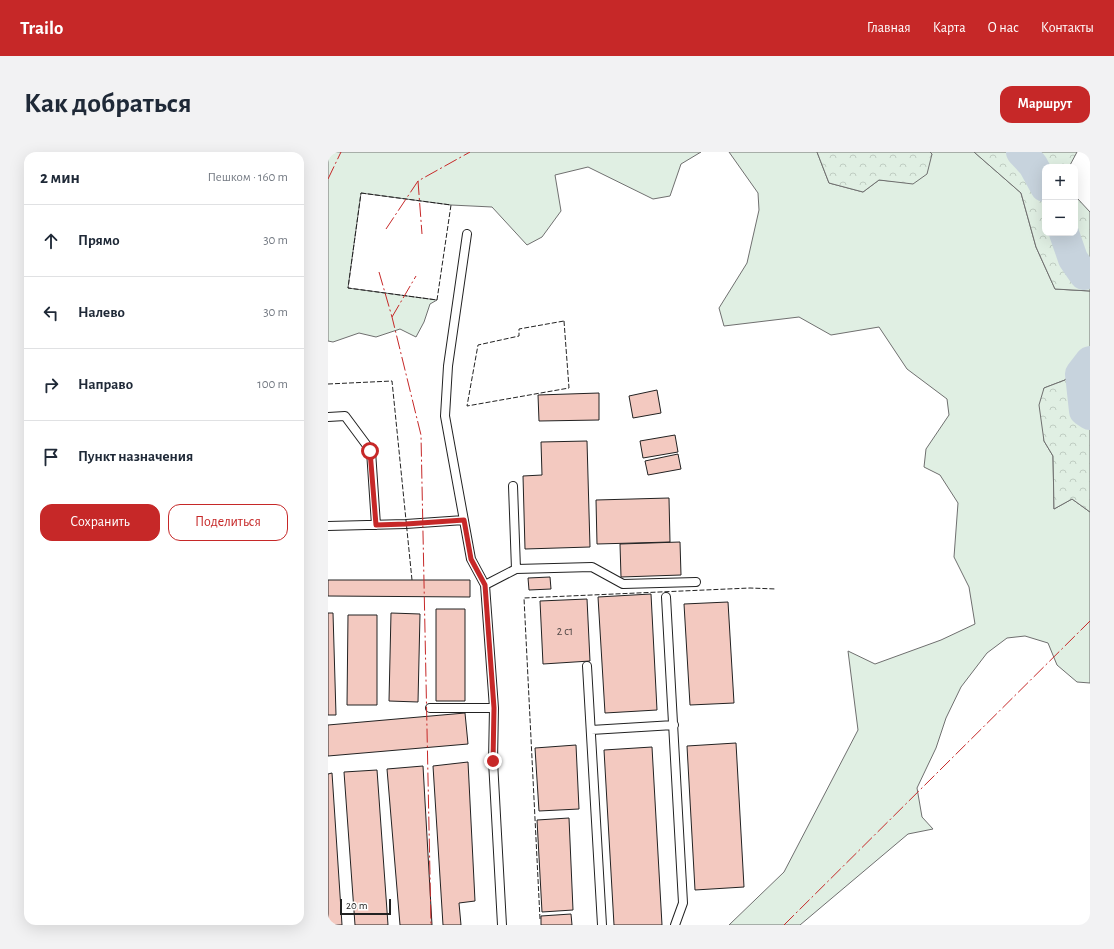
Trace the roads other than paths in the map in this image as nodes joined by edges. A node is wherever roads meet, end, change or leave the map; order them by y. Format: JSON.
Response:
{"nodes":[{"id":1,"x":467,"y":234,"type":"dead end"},
{"id":2,"x":328,"y":417,"type":"edge"},
{"id":3,"x":513,"y":486,"type":"dead end"},
{"id":4,"x":464,"y":520,"type":"junction"},
{"id":5,"x":376,"y":525,"type":"junction"},
{"id":6,"x":328,"y":526,"type":"edge"},
{"id":7,"x":516,"y":569,"type":"junction"},
{"id":8,"x":696,"y":582,"type":"dead end"},
{"id":9,"x":485,"y":585,"type":"junction"},
{"id":10,"x":666,"y":597,"type":"dead end"},
{"id":11,"x":587,"y":666,"type":"dead end"},
{"id":12,"x":430,"y":708,"type":"dead end"},
{"id":13,"x":494,"y":708,"type":"junction"},
{"id":14,"x":674,"y":725,"type":"junction"},
{"id":15,"x":590,"y":730,"type":"junction"},
{"id":16,"x":502,"y":925,"type":"edge"},
{"id":17,"x":602,"y":925,"type":"edge"},
{"id":18,"x":675,"y":925,"type":"edge"}],
"edges":[{"from":1,"to":4,"type":"lane"},
{"from":2,"to":5,"type":"lane"},
{"from":3,"to":7,"type":"lane"},
{"from":4,"to":5,"type":"lane"},
{"from":4,"to":9,"type":"lane"},
{"from":5,"to":6,"type":"lane"},
{"from":7,"to":8,"type":"lane"},
{"from":7,"to":9,"type":"lane"},
{"from":9,"to":13,"type":"lane"},
{"from":10,"to":14,"type":"lane"},
{"from":11,"to":15,"type":"lane"},
{"from":12,"to":13,"type":"lane"},
{"from":13,"to":16,"type":"lane"},
{"from":14,"to":15,"type":"lane"},
{"from":14,"to":18,"type":"lane"},
{"from":15,"to":17,"type":"lane"}]}
